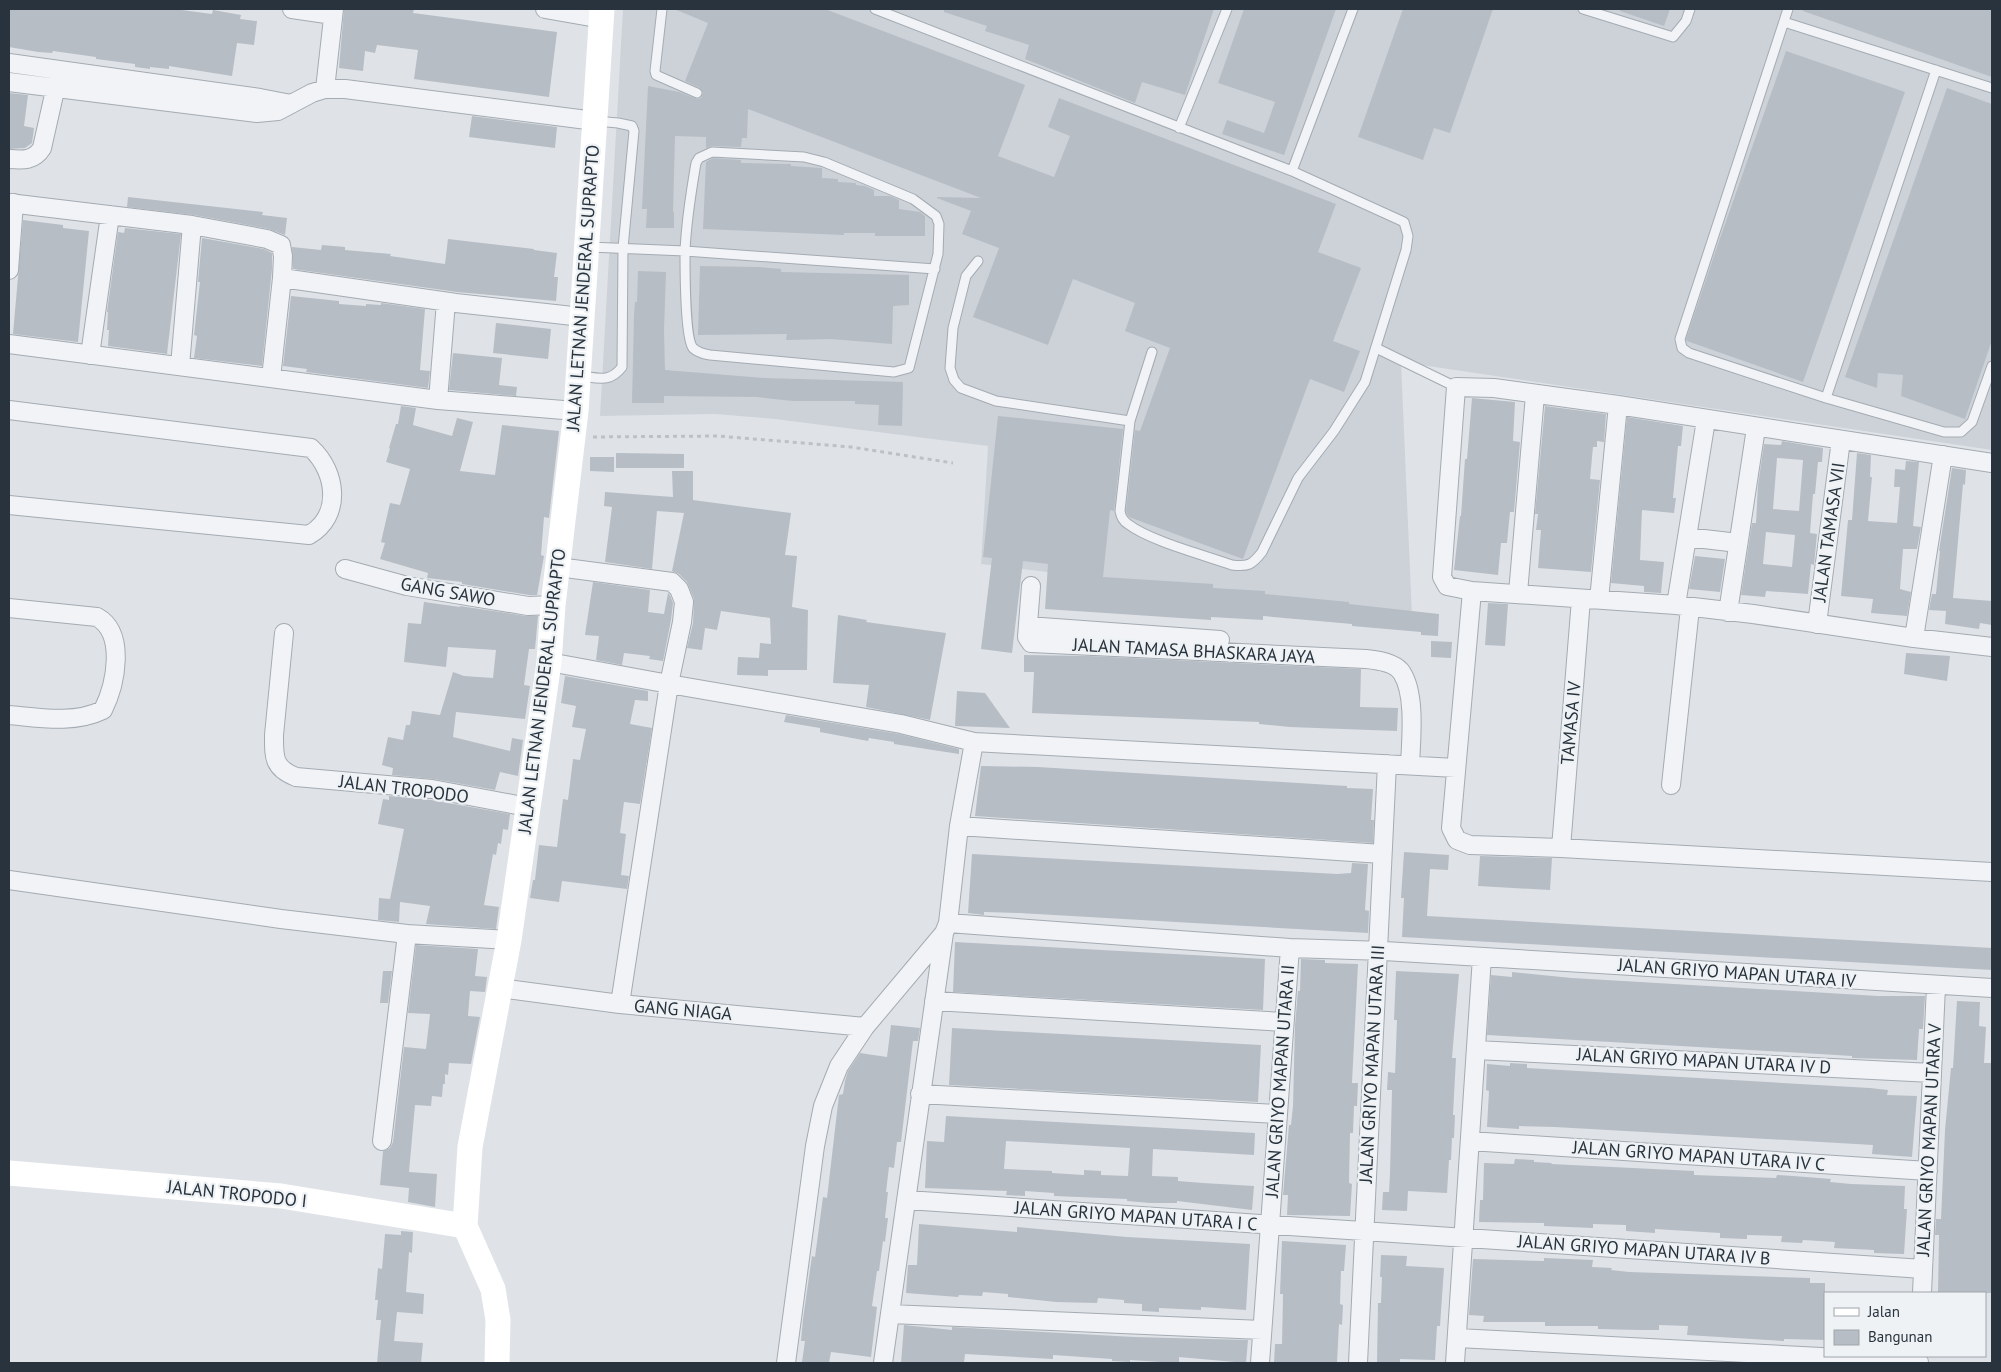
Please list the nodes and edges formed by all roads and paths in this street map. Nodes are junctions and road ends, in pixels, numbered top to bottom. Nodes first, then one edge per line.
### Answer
1 (292, 9) edge
2 (546, 9) edge
3 (662, 9) edge
4 (875, 9) edge
5 (1227, 9) edge
6 (1353, 9) edge
7 (1583, 9) edge
8 (1690, 9) edge
9 (1788, 9) edge
10 (334, 12) edge
11 (602, 14) edge
12 (1784, 22) junction
13 (9, 63) edge
14 (59, 69) junction
15 (1936, 70) junction
16 (9, 82) edge
17 (1992, 88) edge
18 (56, 89) junction
19 (325, 89) junction
20 (697, 93) dead end
21 (291, 104) junction
22 (595, 121) junction
23 (1179, 128) junction
24 (9, 159) edge
25 (1292, 171) junction
26 (11, 203) edge
27 (110, 216) junction
28 (192, 224) junction
29 (586, 247) junction
30 (623, 248) junction
31 (685, 251) junction
32 (978, 261) dead end
33 (935, 269) junction
34 (9, 270) edge
35 (282, 278) junction
36 (446, 302) junction
37 (582, 317) junction
38 (9, 344) edge
39 (1376, 348) junction
40 (1152, 352) dead end
41 (90, 355) junction
42 (180, 366) junction
43 (1992, 366) edge
44 (578, 376) junction
45 (272, 378) junction
46 (1456, 387) junction
47 (1535, 395) junction
48 (1826, 398) junction
49 (438, 400) junction
50 (1618, 405) junction
51 (9, 410) edge
52 (576, 411) junction
53 (1706, 420) junction
54 (1130, 421) junction
55 (1756, 428) junction
56 (573, 437) junction
57 (1841, 440) junction
58 (1942, 456) junction
59 (953, 463) dead end
60 (1992, 463) edge
61 (9, 505) edge
62 (1688, 537) junction
63 (1738, 543) junction
64 (558, 566) junction
65 (345, 569) dead end
66 (1031, 586) dead end
67 (1472, 590) junction
68 (1518, 593) junction
69 (1581, 599) junction
70 (1599, 600) junction
71 (553, 605) junction
72 (1683, 606) junction
73 (9, 608) edge
74 (1728, 612) junction
75 (1817, 624) junction
76 (284, 633) dead end
77 (1914, 638) junction
78 (1992, 647) edge
79 (548, 662) junction
80 (669, 684) junction
81 (9, 715) edge
82 (974, 742) junction
83 (1386, 764) junction
84 (1410, 765) junction
85 (1456, 768) junction
86 (1671, 785) dead end
87 (528, 807) junction
88 (959, 826) junction
89 (1561, 848) junction
90 (1382, 854) junction
91 (1992, 872) edge
92 (9, 880) edge
93 (946, 928) junction
94 (407, 934) junction
95 (510, 940) junction
96 (1290, 948) junction
97 (1377, 950) junction
98 (1482, 957) junction
99 (1936, 986) junction
100 (500, 988) junction
101 (1992, 988) edge
102 (934, 1001) junction
103 (620, 1004) junction
104 (1284, 1022) junction
105 (866, 1027) junction
106 (1476, 1050) junction
107 (1932, 1073) junction
108 (920, 1094) junction
109 (1278, 1114) junction
110 (1470, 1140) junction
111 (382, 1141) dead end
112 (1928, 1171) junction
113 (9, 1173) edge
114 (907, 1200) junction
115 (465, 1226) junction
116 (1270, 1226) junction
117 (1364, 1232) junction
118 (1464, 1239) junction
119 (1923, 1269) junction
120 (1922, 1292) edge
121 (890, 1314) junction
122 (1262, 1330) junction
123 (1457, 1338) junction
124 (1824, 1355) edge
125 (1856, 1357) edge
126 (1919, 1360) edge
127 (496, 1363) edge
128 (786, 1363) edge
129 (883, 1363) edge
130 (1260, 1363) edge
131 (1358, 1363) edge
132 (1455, 1363) edge

1 - 10 street
2 - 11 street
3 - 20 lane
4 - 23 lane
5 - 23 lane
6 - 25 lane
7 - 8 lane
9 - 12 lane
10 - 19 street
11 - 22 main road, JALAN LETNAN JENDERAL SUPRAPTO
12 - 15 lane
12 - 48 lane
13 - 14 street
14 - 18 street
14 - 21 street
15 - 17 lane
15 - 48 lane
16 - 18 street
18 - 21 street
18 - 24 street
19 - 21 street
19 - 22 street
22 - 29 main road, JALAN LETNAN JENDERAL SUPRAPTO
22 - 30 lane
23 - 25 lane
25 - 39 lane
26 - 27 street
26 - 34 street
27 - 28 street
27 - 41 street
28 - 35 street
28 - 42 street
29 - 30 lane
29 - 37 main road, JALAN LETNAN JENDERAL SUPRAPTO
30 - 31 lane
30 - 44 lane
31 - 33 lane
31 - 33 lane
31 - 33 lane
32 - 54 lane
35 - 36 street
35 - 45 street
36 - 37 street
36 - 49 street
37 - 44 main road, JALAN LETNAN JENDERAL SUPRAPTO
38 - 41 street
39 - 46 lane
39 - 54 lane
40 - 54 lane
41 - 42 street
42 - 45 street
43 - 48 lane
44 - 52 main road, JALAN LETNAN JENDERAL SUPRAPTO
45 - 49 street
46 - 47 street
46 - 67 street
47 - 50 street
47 - 68 street
49 - 52 street
50 - 53 street
50 - 70 street
51 - 61 street
52 - 56 main road, JALAN LETNAN JENDERAL SUPRAPTO
53 - 55 street
53 - 62 street
55 - 57 street
55 - 63 street
56 - 59 path
56 - 64 main road, JALAN LETNAN JENDERAL SUPRAPTO
57 - 58 street
57 - 75 street, JALAN TAMASA VII
58 - 60 street
58 - 77 street
62 - 63 street
62 - 72 street
63 - 74 street
64 - 71 main road, JALAN LETNAN JENDERAL SUPRAPTO
64 - 80 street
65 - 71 street, GANG SAWO
66 - 84 street, JALAN TAMASA BHASKARA JAYA
67 - 68 street
67 - 85 street
68 - 69 street
69 - 70 street
69 - 89 street, TAMASA IV
70 - 72 street
71 - 79 main road, JALAN LETNAN JENDERAL SUPRAPTO
72 - 74 street
72 - 86 street
73 - 81 street
74 - 75 street
75 - 77 street
76 - 87 street, JALAN TROPODO
77 - 78 street
79 - 80 street
79 - 87 main road, JALAN LETNAN JENDERAL SUPRAPTO
80 - 82 street
80 - 103 street
82 - 83 street
82 - 88 street
83 - 84 street
83 - 90 street, JALAN GRIYO MAPAN UTARA III
84 - 85 street
85 - 89 street
87 - 95 main road, JALAN LETNAN JENDERAL SUPRAPTO
88 - 90 street
88 - 93 street
89 - 91 street
90 - 97 street, JALAN GRIYO MAPAN UTARA III
92 - 94 street
93 - 96 street, JALAN GRIYO MAPAN UTARA IV
93 - 102 street
93 - 105 street
94 - 95 street
94 - 111 street
95 - 100 main road, JALAN LETNAN JENDERAL SUPRAPTO
96 - 97 street, JALAN GRIYO MAPAN UTARA IV
96 - 104 street, JALAN GRIYO MAPAN UTARA II
97 - 98 street, JALAN GRIYO MAPAN UTARA IV
97 - 117 street, JALAN GRIYO MAPAN UTARA III
98 - 99 street, JALAN GRIYO MAPAN UTARA IV
98 - 106 street
99 - 101 street, JALAN GRIYO MAPAN UTARA IV
99 - 107 street, JALAN GRIYO MAPAN UTARA V
100 - 103 street, GANG NIAGA
100 - 115 main road, JALAN LETNAN JENDERAL SUPRAPTO
102 - 104 street
102 - 108 street
103 - 105 street, GANG NIAGA
104 - 109 street, JALAN GRIYO MAPAN UTARA II
105 - 128 street
106 - 107 street, JALAN GRIYO MAPAN UTARA IV D
106 - 110 street
107 - 112 street, JALAN GRIYO MAPAN UTARA V
108 - 109 street
108 - 114 street
109 - 116 street, JALAN GRIYO MAPAN UTARA II
110 - 112 street, JALAN GRIYO MAPAN UTARA IV C
110 - 118 street
112 - 119 street, JALAN GRIYO MAPAN UTARA V
113 - 115 main road, JALAN TROPODO I
114 - 116 street, JALAN GRIYO MAPAN UTARA I C
114 - 121 street
115 - 127 main road, JALAN LETNAN JENDERAL SUPRAPTO
116 - 117 street, JALAN GRIYO MAPAN UTARA I C
116 - 122 street, JALAN GRIYO MAPAN UTARA II
117 - 118 street, JALAN GRIYO MAPAN UTARA IV B
117 - 131 street, JALAN GRIYO MAPAN UTARA III
118 - 119 street, JALAN GRIYO MAPAN UTARA IV B
118 - 123 street
119 - 120 street, JALAN GRIYO MAPAN UTARA V
121 - 122 street
121 - 129 street
122 - 130 street, JALAN GRIYO MAPAN UTARA II
123 - 124 street
123 - 132 street
125 - 126 street

